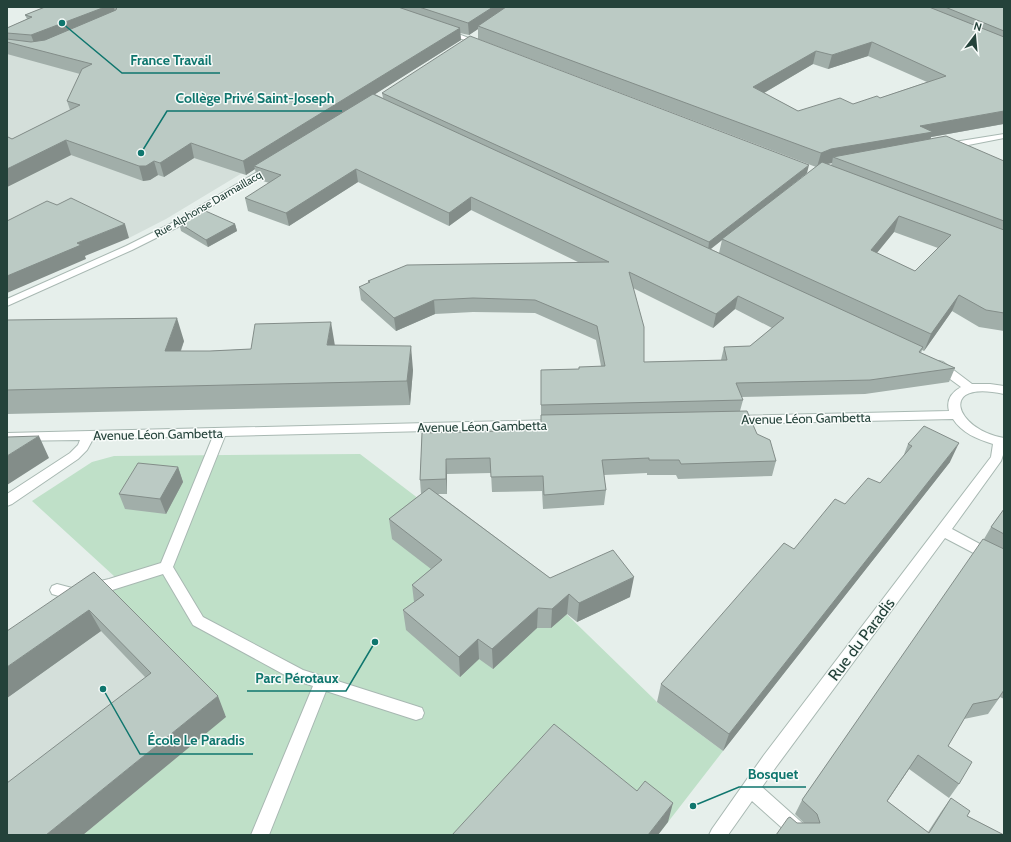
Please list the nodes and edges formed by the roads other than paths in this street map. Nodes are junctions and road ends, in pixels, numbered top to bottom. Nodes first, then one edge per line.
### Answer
1 (438, 29) edge
2 (472, 37) junction
3 (461, 45) edge
4 (486, 46) edge
5 (1004, 136) edge
6 (942, 147) edge
7 (278, 162) edge
8 (7, 303) edge
9 (929, 360) edge
10 (970, 388) junction
11 (1004, 390) edge
12 (957, 415) junction
13 (719, 420) edge
14 (569, 424) edge
15 (221, 432) junction
16 (88, 436) junction
17 (7, 437) edge
18 (1001, 442) edge
19 (7, 501) edge
20 (943, 531) junction
21 (1004, 563) edge
22 (166, 567) junction
23 (57, 590) dead end
24 (322, 682) junction
25 (416, 713) dead end
26 (751, 789) junction
27 (260, 835) edge
28 (718, 835) edge
29 (803, 835) edge

1 - 2 street
2 - 3 street
2 - 4 street
5 - 6 street
7 - 8 street, Rue Alphonse Darmaillacq
9 - 10 street
10 - 11 street
10 - 12 street
12 - 13 street, Avenue Léon Gambetta
12 - 18 street
14 - 15 street, Avenue Léon Gambetta
15 - 16 street, Avenue Léon Gambetta
15 - 22 street
16 - 17 street, Avenue Léon Gambetta
16 - 19 street
18 - 20 street, Rue du Paradis
20 - 21 street
20 - 26 street, Rue du Paradis
22 - 23 street
22 - 24 street
24 - 25 street
24 - 27 street
26 - 28 street, Rue du Paradis
26 - 29 street

